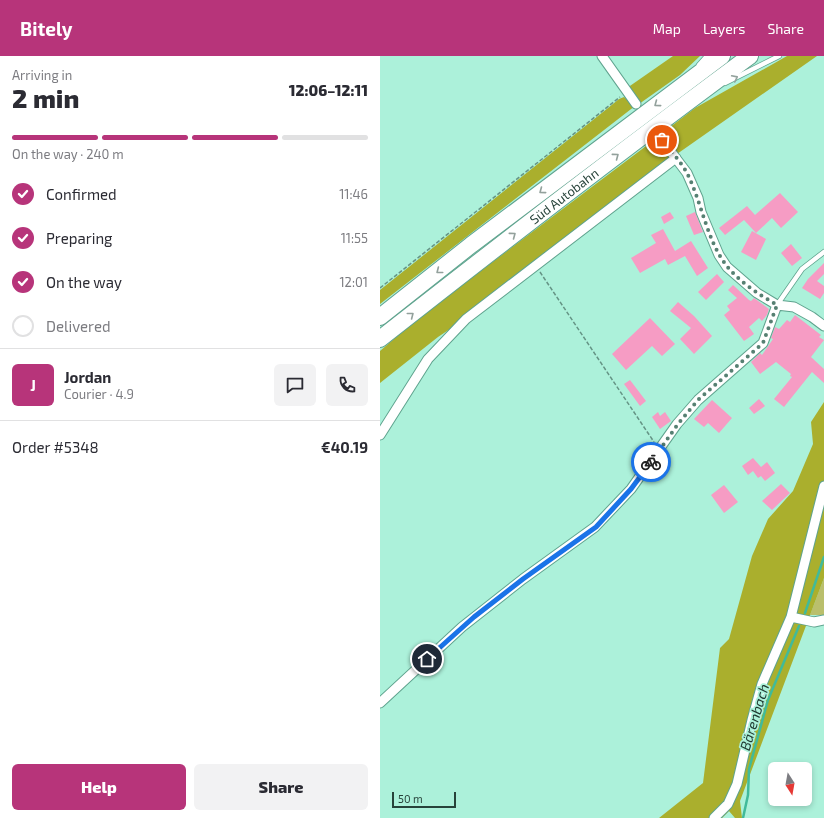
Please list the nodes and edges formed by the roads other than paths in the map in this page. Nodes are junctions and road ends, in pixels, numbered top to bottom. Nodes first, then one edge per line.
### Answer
1 (602, 56) edge
2 (707, 56) edge
3 (722, 56) edge
4 (750, 56) edge
5 (779, 56) edge
6 (697, 67) dead end
7 (692, 72) dead end
8 (723, 84) dead end
9 (716, 88) dead end
10 (677, 89) junction
11 (688, 102) junction
12 (636, 104) dead end
13 (662, 140) dead end
14 (676, 158) junction
15 (824, 252) edge
16 (777, 305) junction
17 (380, 317) edge
18 (824, 326) edge
19 (380, 339) edge
20 (380, 435) edge
21 (824, 486) edge
22 (791, 617) junction
23 (824, 620) edge
24 (380, 703) edge
25 (714, 818) edge

1 - 12 street
2 - 6 lane
3 - 10 highway, Süd Autobahn
4 - 11 highway, Süd Autobahn
8 -> 5 lane
7 - 10 lane
9 - 11 lane
10 -> 17 highway, Süd Autobahn
19 -> 11 highway, Süd Autobahn
13 - 14 street
14 - 16 street
14 - 20 street
15 - 16 lane
16 - 18 street
16 - 24 street
21 - 22 street
22 - 23 street
22 - 25 street

